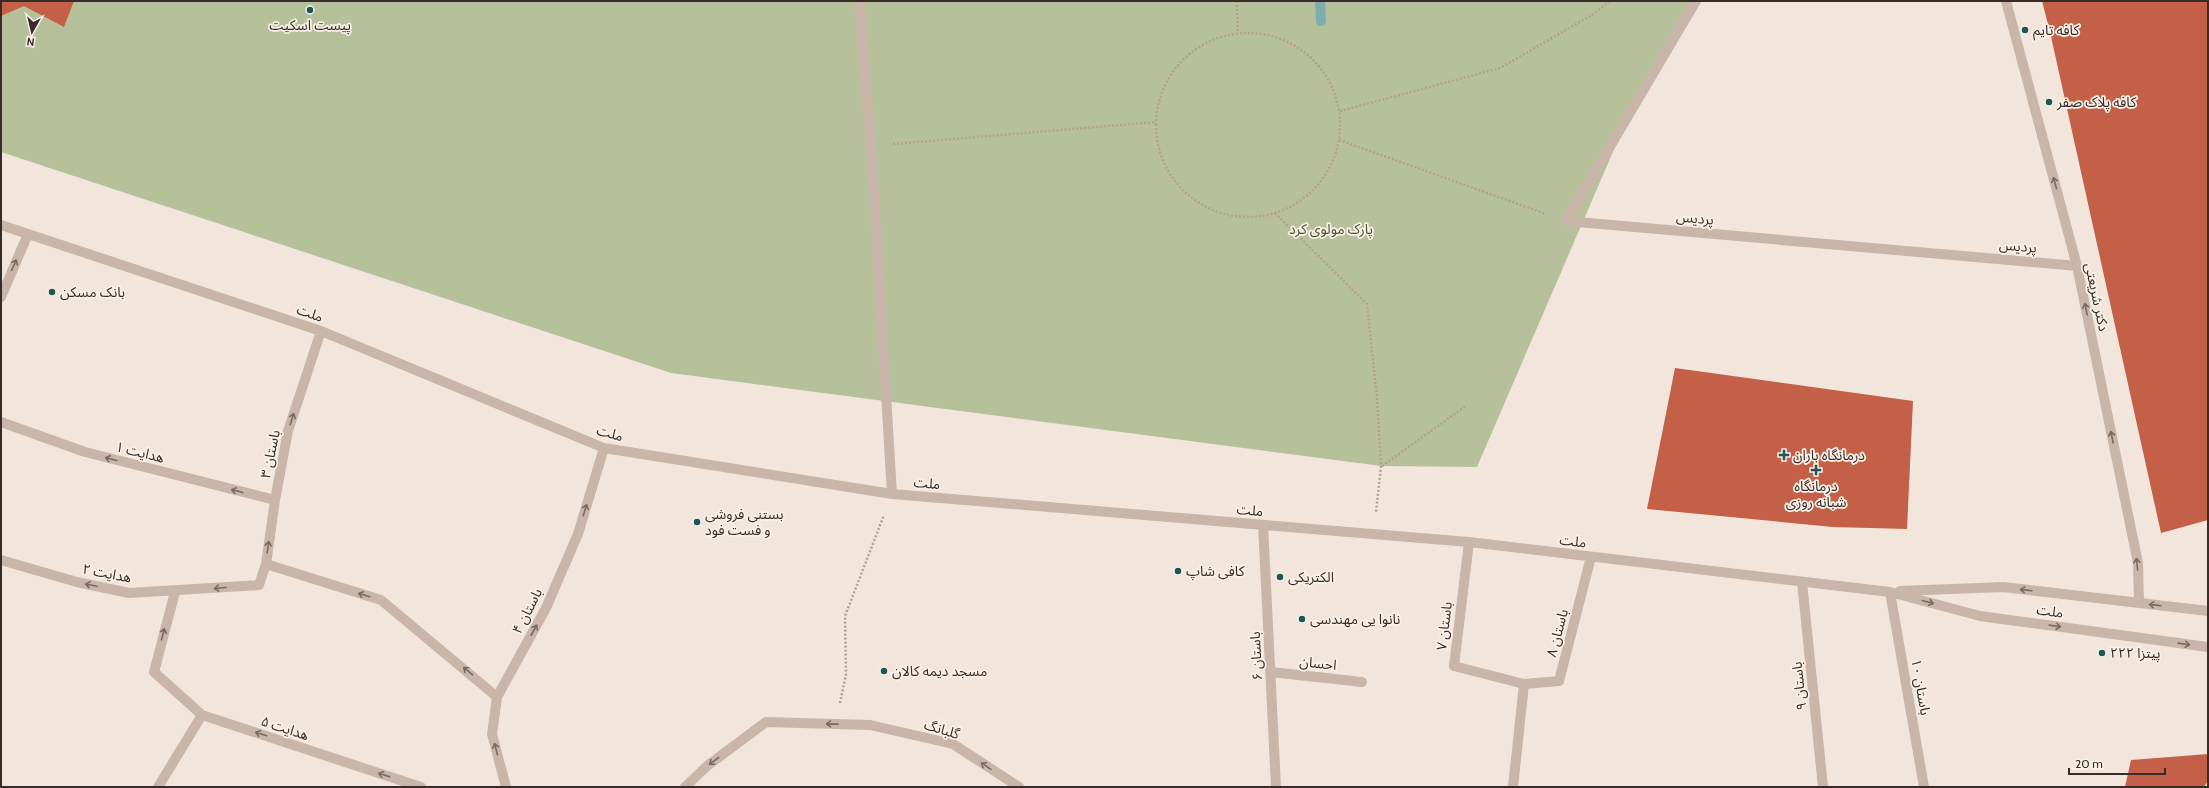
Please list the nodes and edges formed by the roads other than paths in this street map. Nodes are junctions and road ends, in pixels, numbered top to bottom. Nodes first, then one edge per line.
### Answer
1 (859, 1) edge
2 (1696, 1) edge
3 (2006, 1) edge
4 (1, 225) edge
5 (28, 234) junction
6 (2077, 266) junction
7 (1, 297) edge
8 (321, 331) junction
9 (1, 422) edge
10 (604, 448) junction
11 (892, 494) junction
12 (275, 500) junction
13 (1263, 525) junction
14 (1469, 542) junction
15 (1591, 557) junction
16 (1, 560) edge
17 (266, 564) junction
18 (1802, 582) junction
19 (259, 585) joint
20 (174, 592) junction
21 (1890, 592) junction
22 (2139, 603) junction
23 (2208, 611) edge
24 (2208, 647) edge
25 (1271, 672) junction
26 (1362, 682) dead end
27 (1524, 684) junction
28 (497, 697) junction
29 (202, 715) junction
30 (158, 787) edge
31 (422, 787) edge
32 (506, 787) edge
33 (685, 787) edge
34 (1019, 787) edge
35 (1276, 787) edge
36 (1514, 787) edge
37 (1823, 787) edge
38 (1924, 787) edge

1 - 11 street
2 - 6 street, پردیس
6 -> 3 street, دکتر شریعتی
4 - 5 street, ملت
7 -> 5 street
5 - 8 street, ملت
22 -> 6 street, دکتر شریعتی
8 - 10 street, ملت
12 -> 8 street, باستان ۳
12 -> 9 street, هدایت ۱
10 - 11 street, ملت
28 -> 10 street, باستان ۴
11 - 13 street, ملت
17 -> 12 street, باستان ۳
13 - 14 street, ملت
13 - 25 street, باستان ۶
14 - 15 street, ملت
14 - 27 street, باستان ۷
15 - 18 street, ملت
15 - 27 street, باستان ۸
20 -> 16 street, هدایت ۲
17 - 19 street, باستان ۳
28 -> 17 street
18 - 21 street, ملت
18 - 37 street, باستان ۹
19 -> 20 street, هدایت ۲
29 -> 20 street, هدایت ۵
22 -> 21 street, ملت
21 -> 24 street, ملت
21 - 38 street, باستان ۱۰
23 -> 22 street, ملت
25 - 26 street, احسان
25 - 35 street, باستان ۶
27 - 36 street
32 -> 28 street, باستان ۴
29 - 30 street
31 -> 29 street, هدایت ۵
34 -> 33 street, گلبانگ

